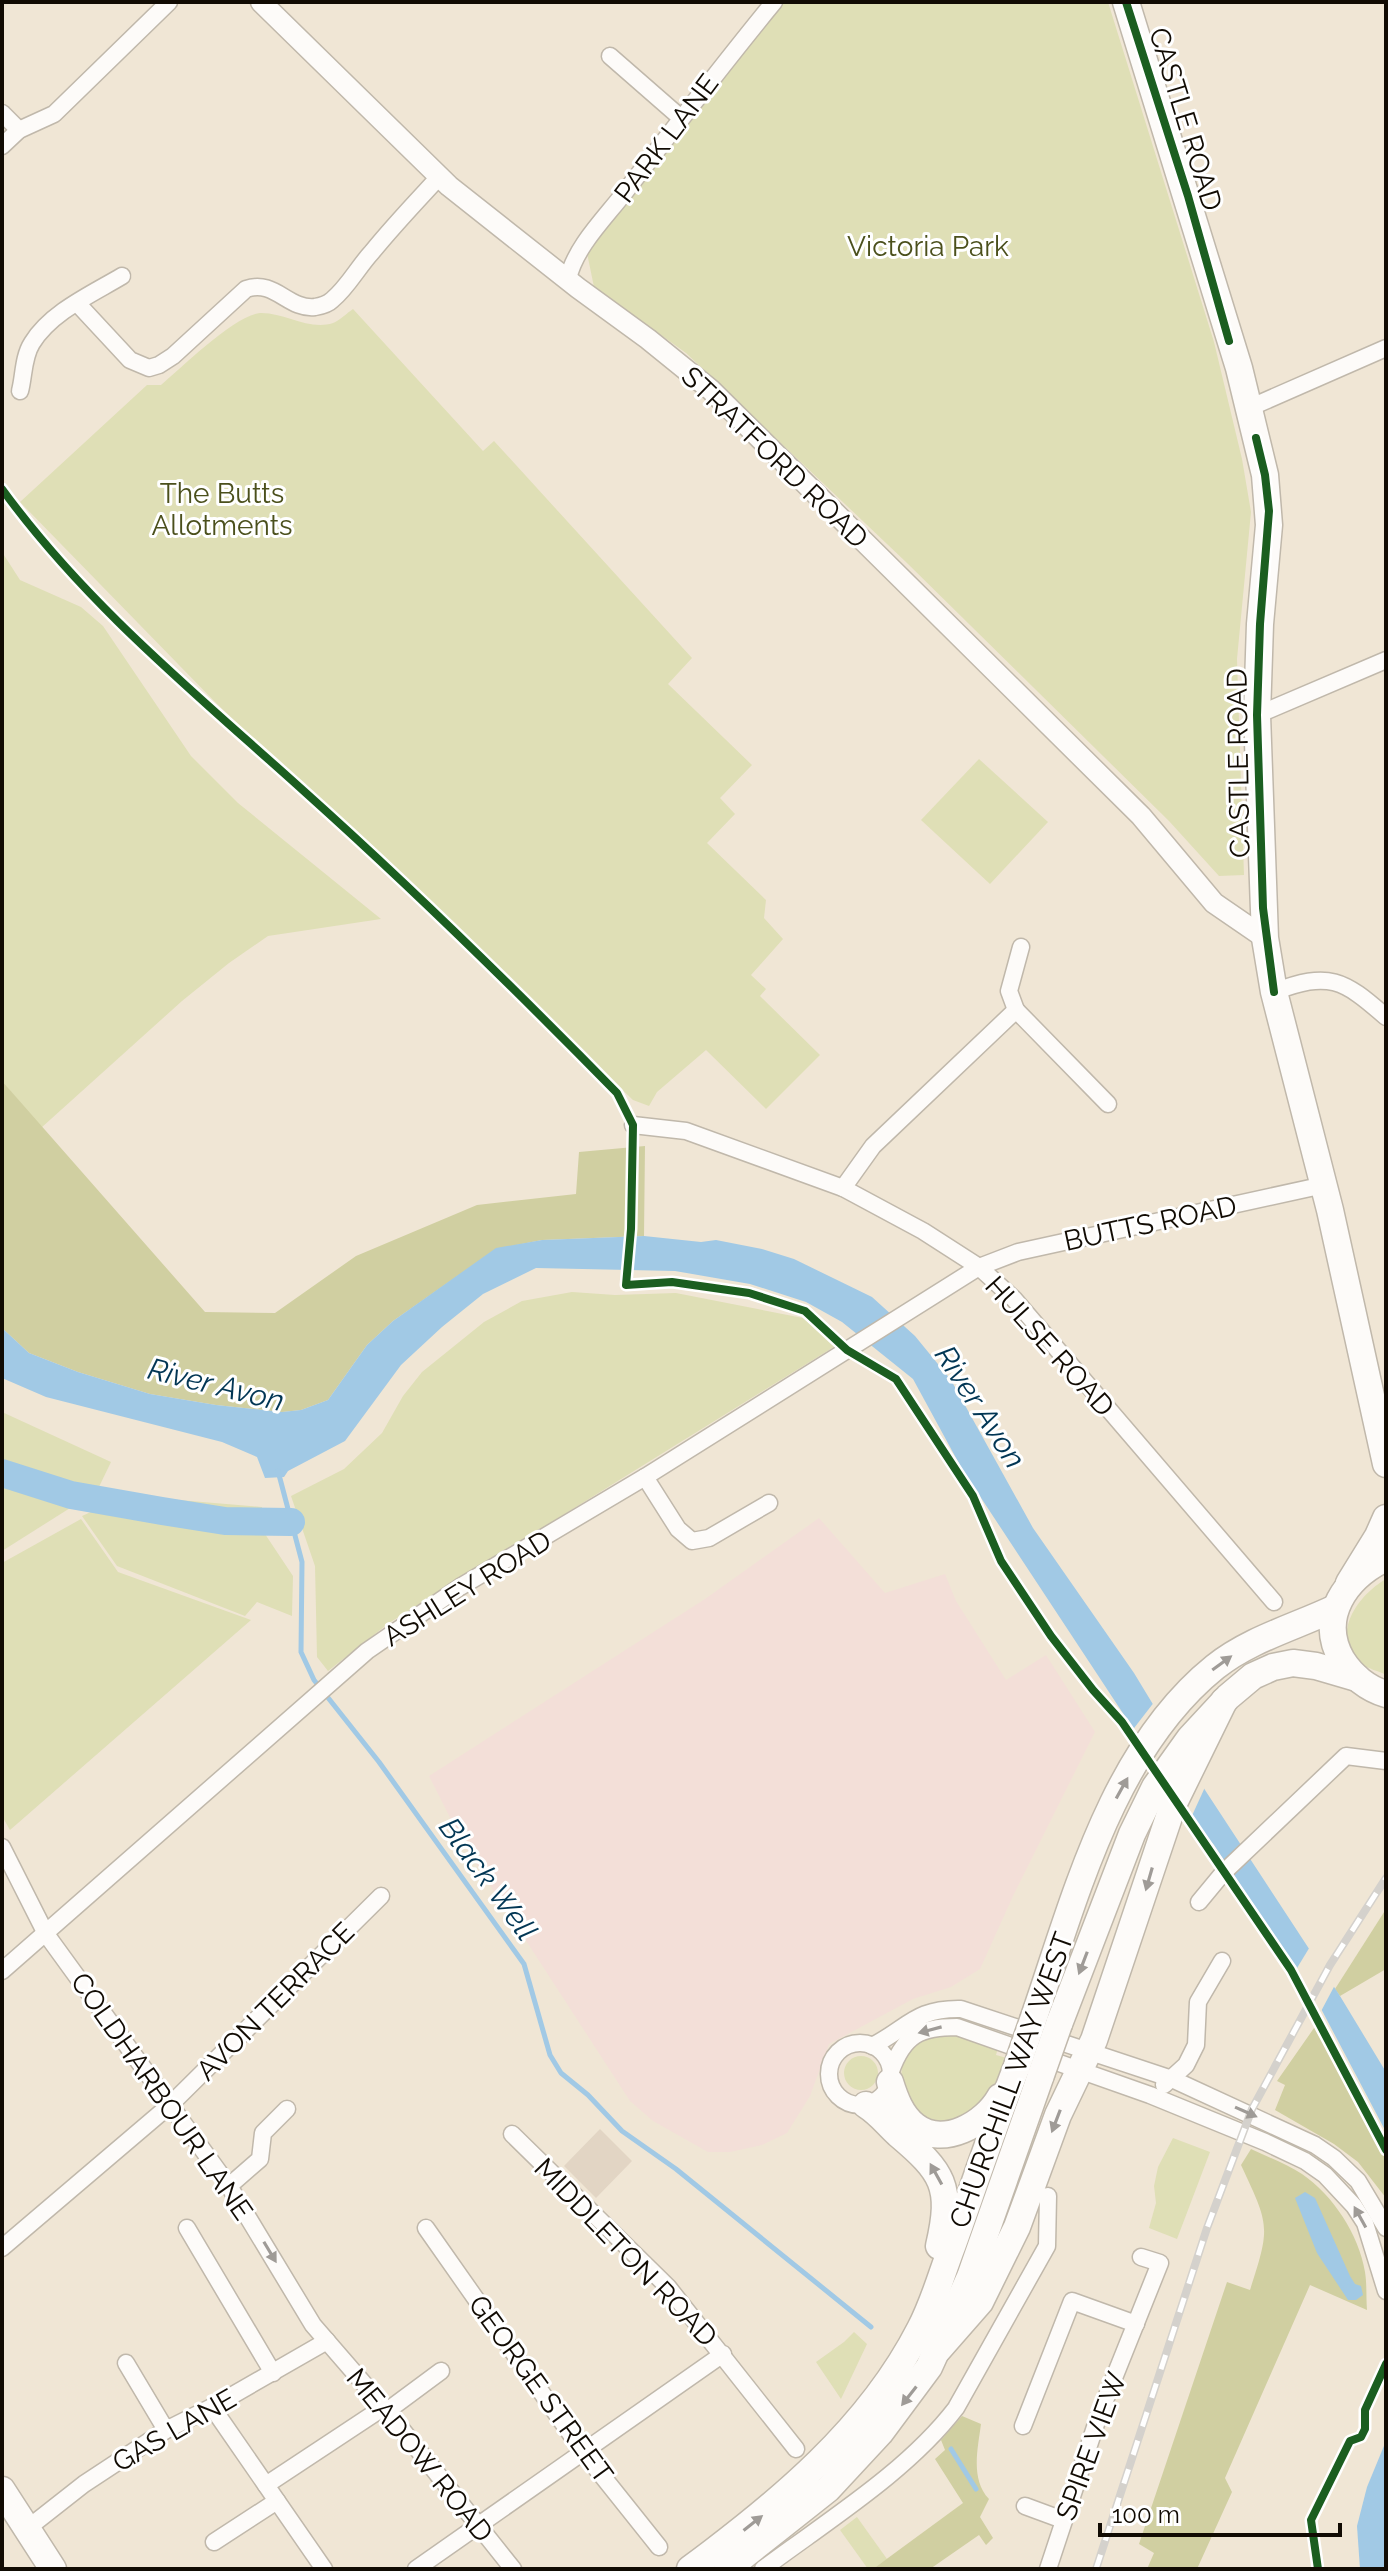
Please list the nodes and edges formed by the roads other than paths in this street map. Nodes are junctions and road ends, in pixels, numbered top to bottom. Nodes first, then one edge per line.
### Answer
1 (169, 2) edge
2 (261, 2) edge
3 (774, 2) edge
4 (1126, 2) edge
5 (610, 56) dead end
6 (2, 113) edge
7 (681, 118) junction
8 (19, 130) junction
9 (2, 146) edge
10 (439, 177) junction
11 (122, 276) dead end
12 (568, 279) junction
13 (77, 303) junction
14 (1386, 348) edge
15 (20, 391) dead end
16 (1249, 408) junction
17 (1386, 660) edge
18 (1257, 715) junction
19 (1265, 938) junction
20 (1021, 947) dead end
21 (1274, 992) junction
22 (1016, 1010) junction
23 (1385, 1015) edge
24 (1108, 1104) dead end
25 (633, 1125) dead end
26 (1324, 1185) junction
27 (843, 1188) junction
28 (979, 1267) junction
29 (1386, 1464) edge
30 (645, 1477) junction
31 (769, 1503) dead end
32 (1386, 1518) edge
33 (1386, 1558) edge
34 (1349, 1583) junction
35 (1274, 1602) dead end
36 (1335, 1608) junction
37 (1357, 1678) junction
38 (1384, 1695) edge
39 (1386, 1761) edge
40 (1164, 1796) junction
41 (2, 1847) edge
42 (381, 1896) dead end
43 (1199, 1902) dead end
44 (46, 1934) junction
45 (1222, 1961) dead end
46 (2, 1971) edge
47 (872, 2046) junction
48 (1085, 2061) junction
49 (1025, 2071) junction
50 (891, 2077) junction
51 (1172, 2079) junction
52 (1150, 2095) junction
53 (170, 2105) junction
54 (866, 2105) junction
55 (287, 2109) dead end
56 (512, 2134) dead end
57 (229, 2186) junction
58 (1048, 2196) dead end
59 (187, 2228) dead end
60 (426, 2228) dead end
61 (1386, 2228) edge
62 (2, 2248) edge
63 (1141, 2257) dead end
64 (1386, 2291) edge
65 (1136, 2324) junction
66 (327, 2341) junction
67 (938, 2350) junction
68 (723, 2354) junction
69 (126, 2363) dead end
70 (441, 2371) dead end
71 (273, 2373) junction
72 (887, 2380) junction
73 (212, 2407) junction
74 (385, 2409) junction
75 (1023, 2426) dead end
76 (166, 2430) junction
77 (796, 2449) dead end
78 (584, 2453) junction
79 (266, 2485) junction
80 (2, 2490) edge
81 (277, 2501) junction
82 (1025, 2506) dead end
83 (1063, 2520) junction
84 (479, 2526) junction
85 (28, 2528) junction
86 (214, 2542) dead end
87 (659, 2547) dead end
88 (53, 2569) edge
89 (324, 2569) edge
90 (416, 2569) edge
91 (513, 2569) edge
92 (690, 2569) edge
93 (727, 2569) edge
94 (763, 2569) edge
95 (1048, 2569) edge

1 - 8 street
2 - 10 street, STRATFORD ROAD
3 - 7 street, PARK LANE
4 - 16 main road, CASTLE ROAD
5 - 7 street
6 - 8 street
7 - 12 street, PARK LANE
8 - 9 street
10 - 12 street, STRATFORD ROAD
10 - 13 street
11 - 13 street
12 - 19 street, STRATFORD ROAD
13 - 15 street
14 - 16 street
16 - 18 main road, CASTLE ROAD
17 - 18 street
18 - 19 main road, CASTLE ROAD
19 - 21 main road, CASTLE ROAD
20 - 22 street
21 - 23 street
21 - 26 main road, CASTLE ROAD
22 - 24 street
22 - 27 street
25 - 27 street, HULSE ROAD
26 - 28 street, BUTTS ROAD
26 - 29 main road, CASTLE ROAD
27 - 28 street, HULSE ROAD
28 - 30 street, ASHLEY ROAD
28 - 35 street, HULSE ROAD
30 - 31 street
30 - 44 street, ASHLEY ROAD
32 - 34 main road
33 - 34 main road
34 - 36 main road
36 - 37 main road
49 -> 36 main road, CHURCHILL WAY WEST, bridge
37 - 38 main road
37 - 40 main road
39 - 43 street
40 -> 48 main road
40 -> 49 main road, CHURCHILL WAY WEST, bridge
41 - 44 street, COLDHARBOUR LANE
42 - 53 street, AVON TERRACE
44 - 46 street, ASHLEY ROAD
44 - 53 street, COLDHARBOUR LANE
45 - 51 street
47 - 48 street
47 - 50 street
47 - 54 street
48 -> 50 street
48 - 51 street
48 - 52 street
48 -> 67 main road
49 - 50 main road
49 - 67 main road, CHURCHILL WAY WEST
49 - 72 main road, CHURCHILL WAY WEST
50 - 54 street
51 - 52 street
51 -> 61 street
64 -> 52 street
53 - 57 street, COLDHARBOUR LANE
53 - 62 street, AVON TERRACE
72 -> 54 main road
55 - 57 street
56 - 68 street, MIDDLETON ROAD
57 -> 66 street, COLDHARBOUR LANE
58 - 94 street
59 - 71 street
60 - 78 street, GEORGE STREET
63 - 65 street, SPIRE VIEW
65 - 75 street
65 - 83 street, SPIRE VIEW
66 - 71 street, GAS LANE
66 - 74 street, MEADOW ROAD
67 -> 93 main road, CHURCHILL WAY WEST
68 - 77 street, MIDDLETON ROAD
68 - 78 street
69 - 76 street
70 - 74 street
71 - 73 street, GAS LANE
92 -> 72 main road, CHURCHILL WAY WEST
73 - 76 street, GAS LANE
73 - 79 street
74 - 79 street
74 - 84 street, MEADOW ROAD
76 - 85 street, GAS LANE
78 - 84 street
78 - 87 street, GEORGE STREET
79 - 81 street
80 - 85 main road
81 - 86 street
81 - 89 street
82 - 83 street
83 - 95 street, SPIRE VIEW
84 - 90 street
84 - 91 street, MEADOW ROAD
85 - 88 main road

